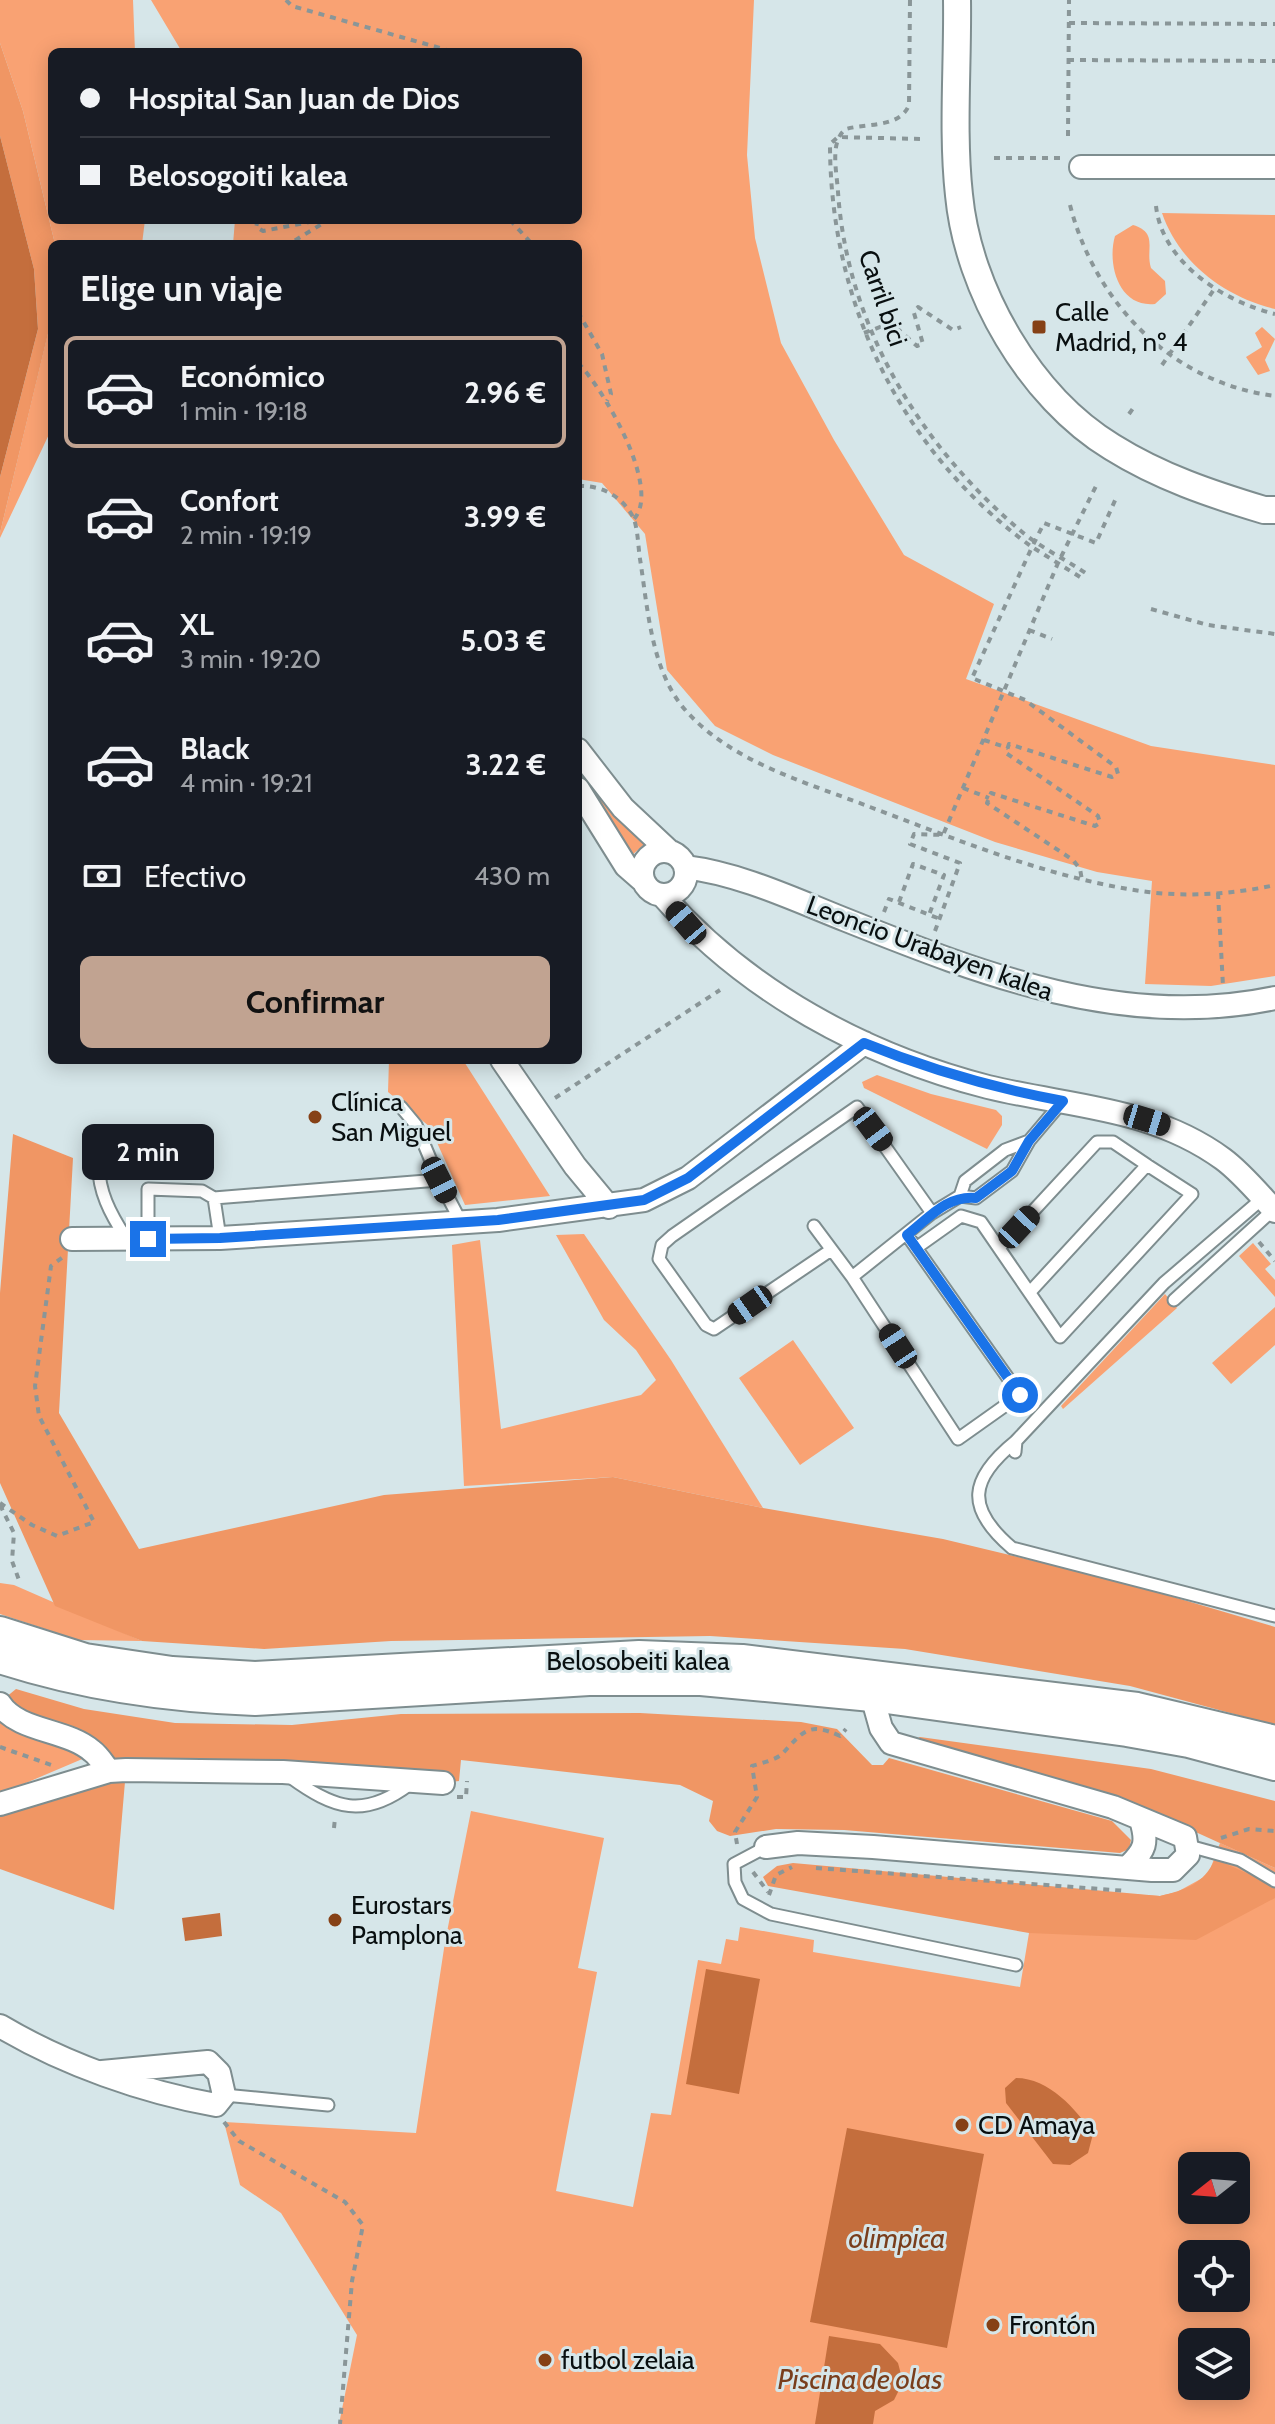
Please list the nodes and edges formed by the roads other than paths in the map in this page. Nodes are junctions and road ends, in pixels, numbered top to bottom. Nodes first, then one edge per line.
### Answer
1 (957, 0) edge
2 (1073, 163) road end
3 (1275, 167) edge
4 (1275, 510) edge
5 (582, 755) edge
6 (582, 796) edge
7 (678, 859) junction
8 (642, 880) junction
9 (662, 895) junction
10 (1275, 998) edge
11 (864, 1043) junction
12 (505, 1064) edge
13 (1063, 1101) junction
14 (401, 1107) dead end
15 (1029, 1141) junction
16 (99, 1161) dead end
17 (1147, 1165) junction
18 (439, 1180) junction
19 (960, 1196) junction
20 (214, 1198) junction
21 (1270, 1206) edge
22 (609, 1207) junction
23 (932, 1213) junction
24 (461, 1222) junction
25 (814, 1226) dead end
26 (907, 1235) junction
27 (220, 1238) junction
28 (137, 1239) junction
29 (72, 1245) road end
30 (916, 1248) junction
31 (999, 1248) junction
32 (831, 1250) junction
33 (852, 1277) junction
34 (1030, 1292) junction
35 (1174, 1300) dead end
36 (1275, 1616) edge
37 (1, 1653) edge
38 (872, 1696) junction
39 (0, 1704) edge
40 (0, 1719) edge
41 (1275, 1741) edge
42 (1275, 1765) edge
43 (109, 1771) junction
44 (443, 1783) dead end
45 (0, 1804) edge
46 (1141, 1820) junction
47 (1189, 1846) junction
48 (766, 1847) joint
49 (1129, 1866) junction
50 (1275, 1881) edge
51 (1016, 1965) dead end
52 (0, 2026) edge
53 (102, 2072) junction
54 (220, 2100) junction
55 (328, 2105) dead end

1 - 4 street
2 - 3 street
5 - 7 street
6 - 8 street
7 - 8 street
7 - 9 street
7 - 10 street, Leoncio Urabayen kalea
8 - 9 street
9 - 11 street
11 - 13 street
11 - 22 street
12 - 22 street
13 - 15 lane
13 - 21 street
14 - 18 lane
15 - 19 lane
15 - 19 lane
16 - 28 lane
17 - 31 lane
17 - 34 lane
17 - 34 lane
18 - 20 lane
18 - 24 lane
19 - 23 lane
20 - 27 lane
20 - 28 lane
21 - 35 lane
21 - 36 lane
22 - 24 street
23 - 26 lane
23 - 32 lane
24 - 27 street
25 - 32 lane
26 - 30 lane
26 - 33 lane
27 - 28 street
28 - 29 street
30 - 31 lane
30 - 33 lane
31 - 34 lane
32 - 33 lane
37 - 38 main road, Belosobeiti kalea
37 - 41 main road, Belosobeiti kalea
38 - 42 main road, Belosobeiti kalea
38 - 46 street
39 - 43 street
40 - 43 street
43 - 44 street
43 - 45 street
46 - 47 street
46 - 49 street
47 - 49 street
47 - 50 lane
48 - 49 street
48 - 51 lane
52 - 53 street
53 - 54 street
53 - 54 street
54 - 55 lane

